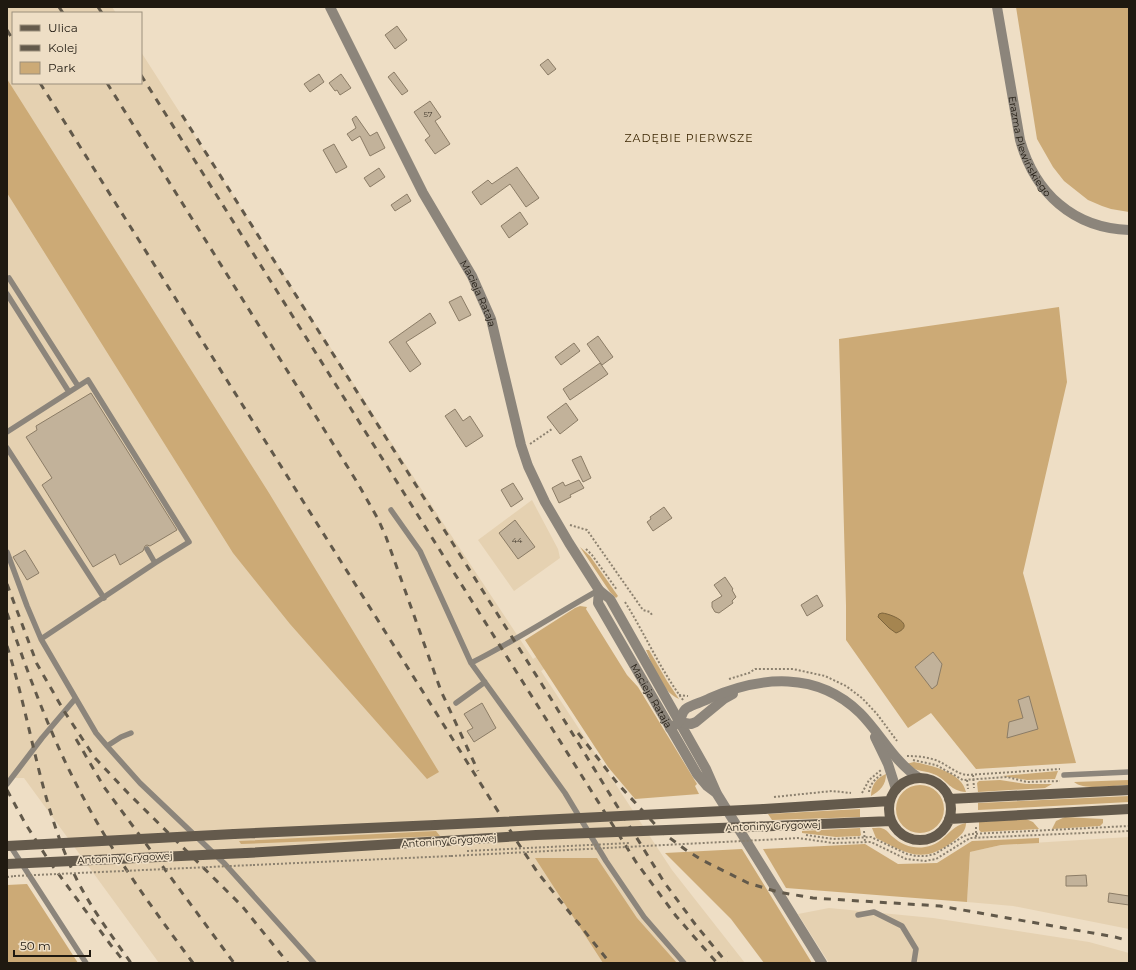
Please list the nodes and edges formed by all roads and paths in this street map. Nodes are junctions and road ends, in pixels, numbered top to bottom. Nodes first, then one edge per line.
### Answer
1 (330, 7) edge
2 (997, 7) edge
3 (1129, 230) edge
4 (10, 278) dead end
5 (7, 294) edge
6 (78, 386) junction
7 (69, 392) junction
8 (552, 429) dead end
9 (7, 432) edge
10 (7, 448) edge
11 (523, 450) junction
12 (392, 510) dead end
13 (567, 524) dead end
14 (147, 549) dead end
15 (7, 552) edge
16 (155, 563) junction
17 (599, 590) junction
18 (104, 598) junction
19 (652, 615) dead end
20 (41, 639) junction
21 (471, 663) junction
22 (485, 682) junction
23 (751, 684) junction
24 (75, 698) junction
25 (684, 701) dead end
26 (688, 701) dead end
27 (456, 703) dead end
28 (867, 721) junction
29 (679, 722) junction
30 (670, 728) junction
31 (131, 733) dead end
32 (107, 746) junction
33 (898, 759) junction
34 (911, 760) dead end
35 (888, 764) junction
36 (1129, 772) edge
37 (1064, 775) junction
38 (919, 778) junction
39 (7, 784) edge
40 (896, 789) junction
41 (1129, 790) edge
42 (854, 793) dead end
43 (717, 794) junction
44 (862, 794) dead end
45 (770, 798) dead end
46 (949, 799) junction
47 (890, 801) junction
48 (1129, 809) edge
49 (949, 819) junction
50 (891, 821) junction
51 (1129, 826) edge
52 (1129, 831) edge
53 (805, 835) dead end
54 (7, 842) edge
55 (630, 842) dead end
56 (7, 846) edge
57 (464, 851) dead end
58 (7, 864) edge
59 (7, 876) edge
60 (858, 915) dead end
61 (914, 962) dead end
62 (86, 963) edge
63 (314, 963) edge
64 (684, 963) edge
65 (822, 963) edge

1 - 11 street, Macieja Rataja
2 - 3 street, Erazma Plewińskiego
4 - 6 lane
5 - 7 lane
6 - 7 lane
6 - 16 lane
7 - 9 lane
8 - 11 path
10 - 18 lane
11 - 17 street, Macieja Rataja
12 - 21 lane
13 - 19 path
14 - 16 lane
15 - 20 lane
16 - 18 lane
17 - 21 lane
17 - 29 street, Macieja Rataja
17 - 30 street, Macieja Rataja
18 - 20 lane
20 - 24 lane
21 - 22 lane
22 - 27 lane
22 - 64 lane
23 - 28 street
23 - 29 street
23 - 29 street
24 - 32 lane
24 - 39 lane
25 - 26 path
28 - 33 street
28 - 35 street
29 - 30 street
29 - 43 street, Macieja Rataja
30 - 43 street, Macieja Rataja
31 - 32 lane
32 - 63 lane
33 - 37 path
33 - 38 street
34 - 37 path
35 - 40 street
35 - 44 path
36 - 37 lane
38 - 40 street
38 - 46 street
40 - 47 street
41 - 46 street
42 - 45 path
43 - 65 street, Macieja Rataja
46 - 49 street
47 - 50 street
47 - 56 street, Antoniny Grygowej, bridge
48 - 49 street
49 - 50 street
50 - 58 street, Antoniny Grygowej, bridge
51 - 53 path
52 - 59 path, bridge
54 - 62 lane
55 - 57 path, bridge
60 - 61 lane

